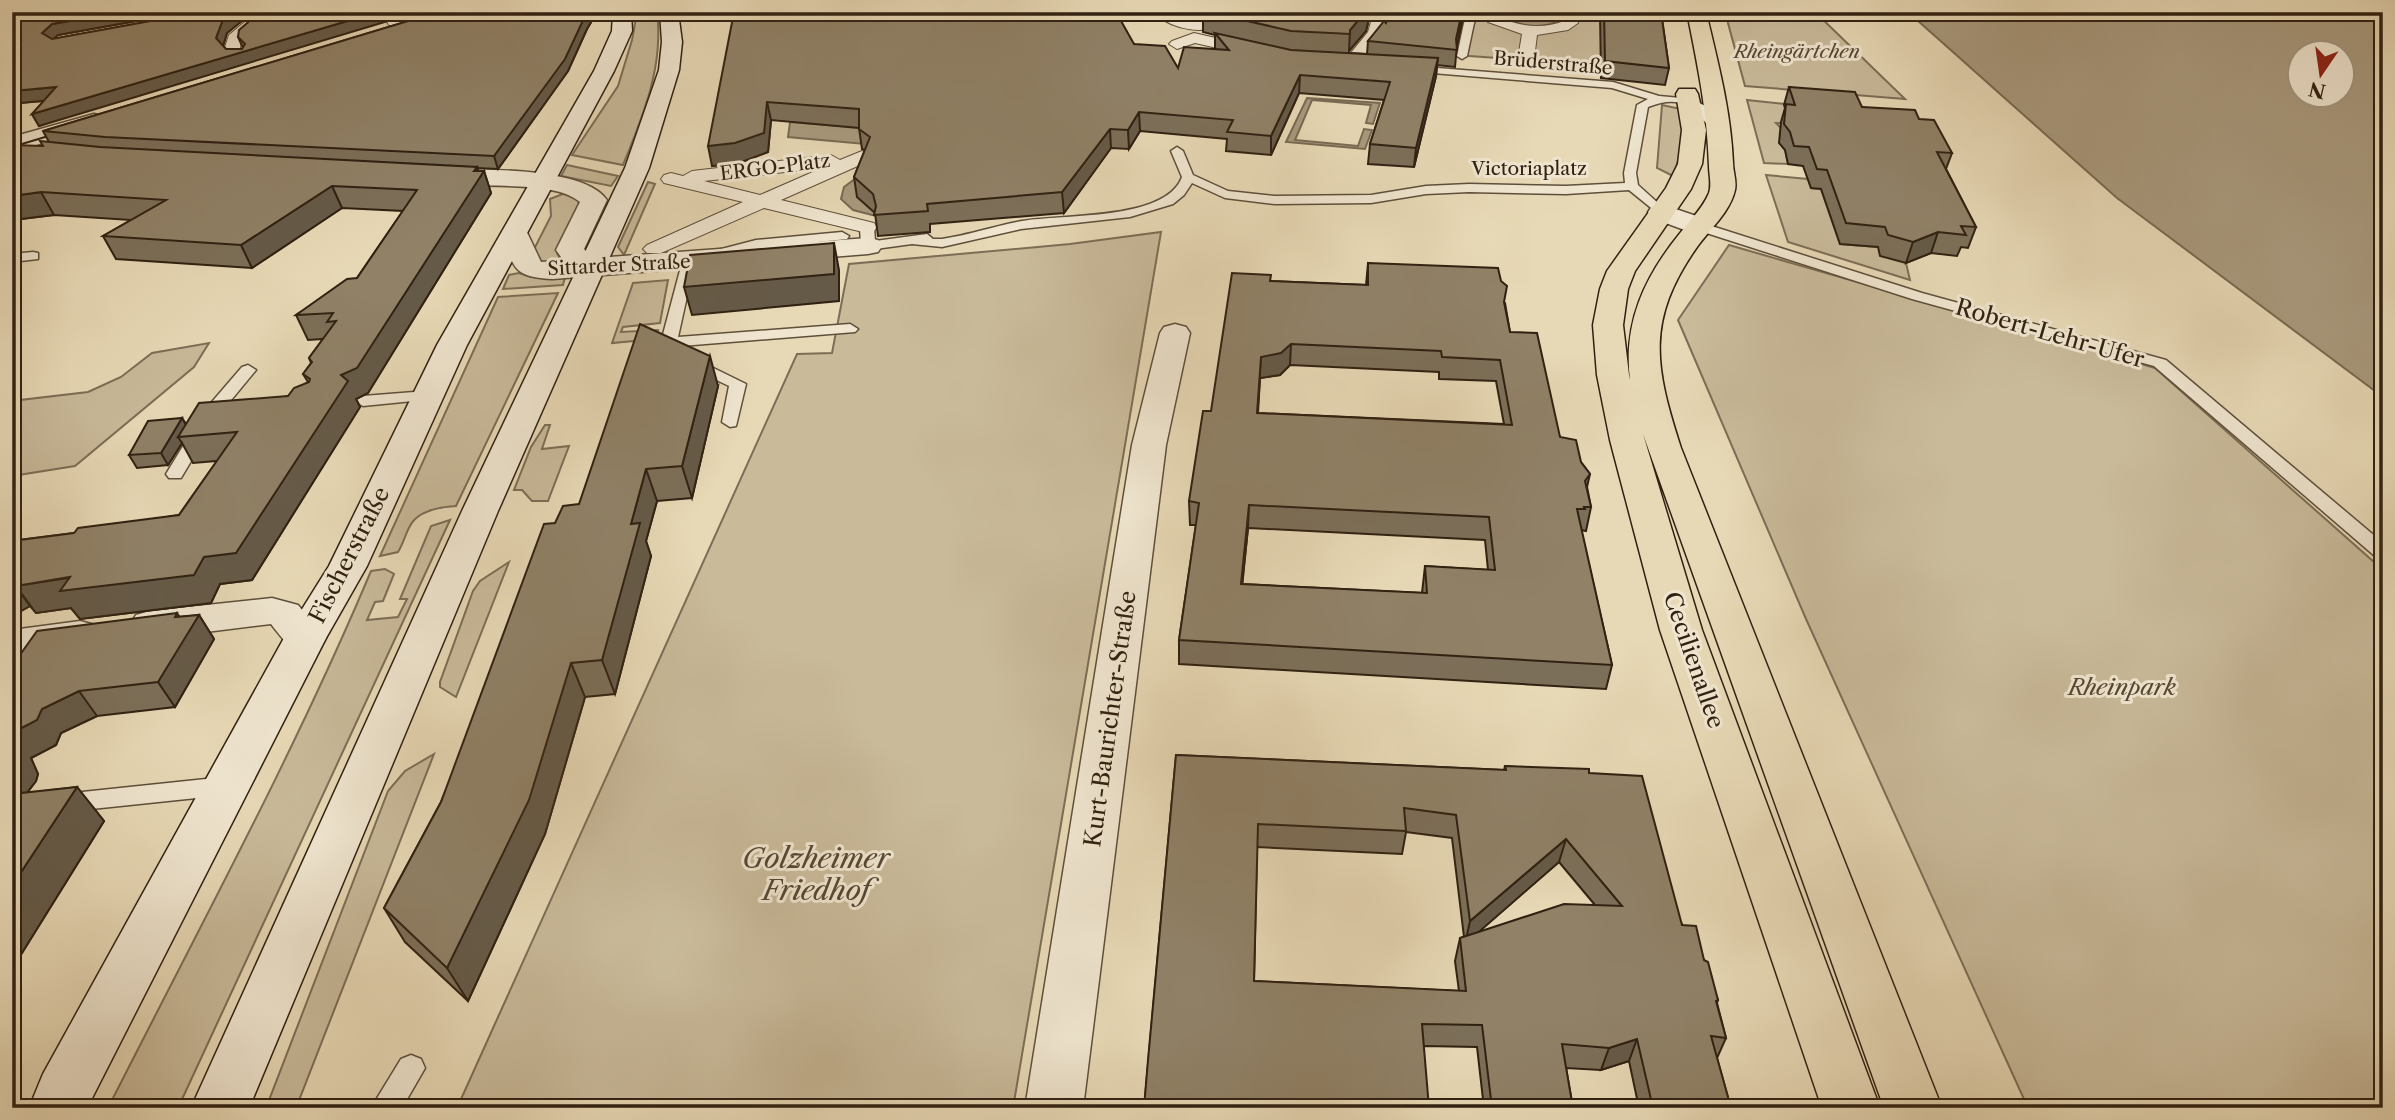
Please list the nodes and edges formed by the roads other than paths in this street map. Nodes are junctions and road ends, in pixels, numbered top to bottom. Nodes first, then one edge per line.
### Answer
1 (266, 12) edge
2 (622, 12) edge
3 (668, 12) edge
4 (1381, 12) edge
5 (1696, 12) edge
6 (1474, 13) edge
7 (1492, 14) edge
8 (1083, 18) edge
9 (1178, 18) edge
10 (1573, 18) edge
11 (1216, 23) dead end
12 (1530, 30) junction
13 (1177, 44) dead end
14 (1266, 54) edge
15 (1462, 56) edge
16 (1526, 59) dead end
17 (247, 64) joint
18 (1375, 66) edge
19 (1404, 68) edge
20 (1457, 71) junction
21 (1684, 73) dead end
22 (232, 78) edge
23 (1448, 87) dead end
24 (1658, 99) junction
25 (1688, 101) junction
26 (111, 116) edge
27 (1719, 132) junction
28 (12, 147) edge
29 (1177, 151) dead end
30 (59, 154) edge
31 (550, 169) junction
32 (411, 176) edge
33 (1188, 177) junction
34 (1632, 186) junction
35 (762, 201) junction
36 (1680, 219) junction
37 (1082, 230) dead end
38 (514, 232) junction
39 (985, 235) junction
40 (859, 236) junction
41 (654, 249) dead end
42 (33, 256) dead end
43 (12, 258) edge
44 (688, 262) junction
45 (589, 269) junction
46 (850, 329) dead end
47 (1175, 333) dead end
48 (669, 342) junction
49 (248, 370) dead end
50 (427, 396) junction
51 (363, 401) dead end
52 (236, 412) edge
53 (211, 414) junction
54 (730, 422) dead end
55 (175, 474) dead end
56 (2383, 553) edge
57 (305, 638) junction
58 (12, 644) edge
59 (226, 786) junction
60 (12, 814) edge
61 (411, 1068) dead end
62 (57, 1103) edge
63 (220, 1108) edge
64 (385, 1108) edge
65 (1054, 1108) edge
66 (1851, 1108) edge
67 (1913, 1108) edge

1 - 17 street
2 - 31 main road, Fischerstraße
3 - 45 main road
4 - 18 street
5 - 27 main road
6 - 7 street
6 - 15 lane
7 - 12 street
8 - 9 lane
9 - 11 street
9 - 13 street
9 - 14 street
10 - 12 street
12 - 16 street
17 - 22 main road
19 - 20 lane, Brüderstraße
20 - 23 lane
20 - 24 lane, Brüderstraße
21 - 25 main road
24 - 25 lane, Brüderstraße
24 - 34 lane
25 - 27 lane
25 - 36 main road
26 - 28 main road
27 - 36 main road
28 - 30 main road
29 - 33 lane
31 - 32 main road
31 - 38 main road, Fischerstraße
31 - 45 main road
33 - 34 lane, Victoriaplatz
33 - 39 lane, Sittarder Straße
34 - 36 lane
35 - 35 street, ERGO-Platz
35 - 40 street, ERGO-Platz
35 - 41 street, ERGO-Platz
36 - 56 lane, Robert-Lehr-Ufer
36 - 66 main road, Cecilienallee
36 - 67 main road, Cecilienallee
37 - 39 lane
38 - 45 main road, Sittarder Straße
38 - 50 main road, Fischerstraße
39 - 40 lane, Sittarder Straße
40 - 44 main road, Sittarder Straße
42 - 43 lane
44 - 45 main road, Sittarder Straße
44 - 48 lane
45 - 63 main road
46 - 48 lane
47 - 65 main road, Kurt-Baurichter-Straße
48 - 54 lane
49 - 53 lane
50 - 51 lane
50 - 57 main road, Fischerstraße
52 - 53 lane
53 - 55 lane
57 - 58 main road
57 - 59 main road, Fischerstraße
59 - 60 lane
59 - 62 main road, Fischerstraße
61 - 64 lane

